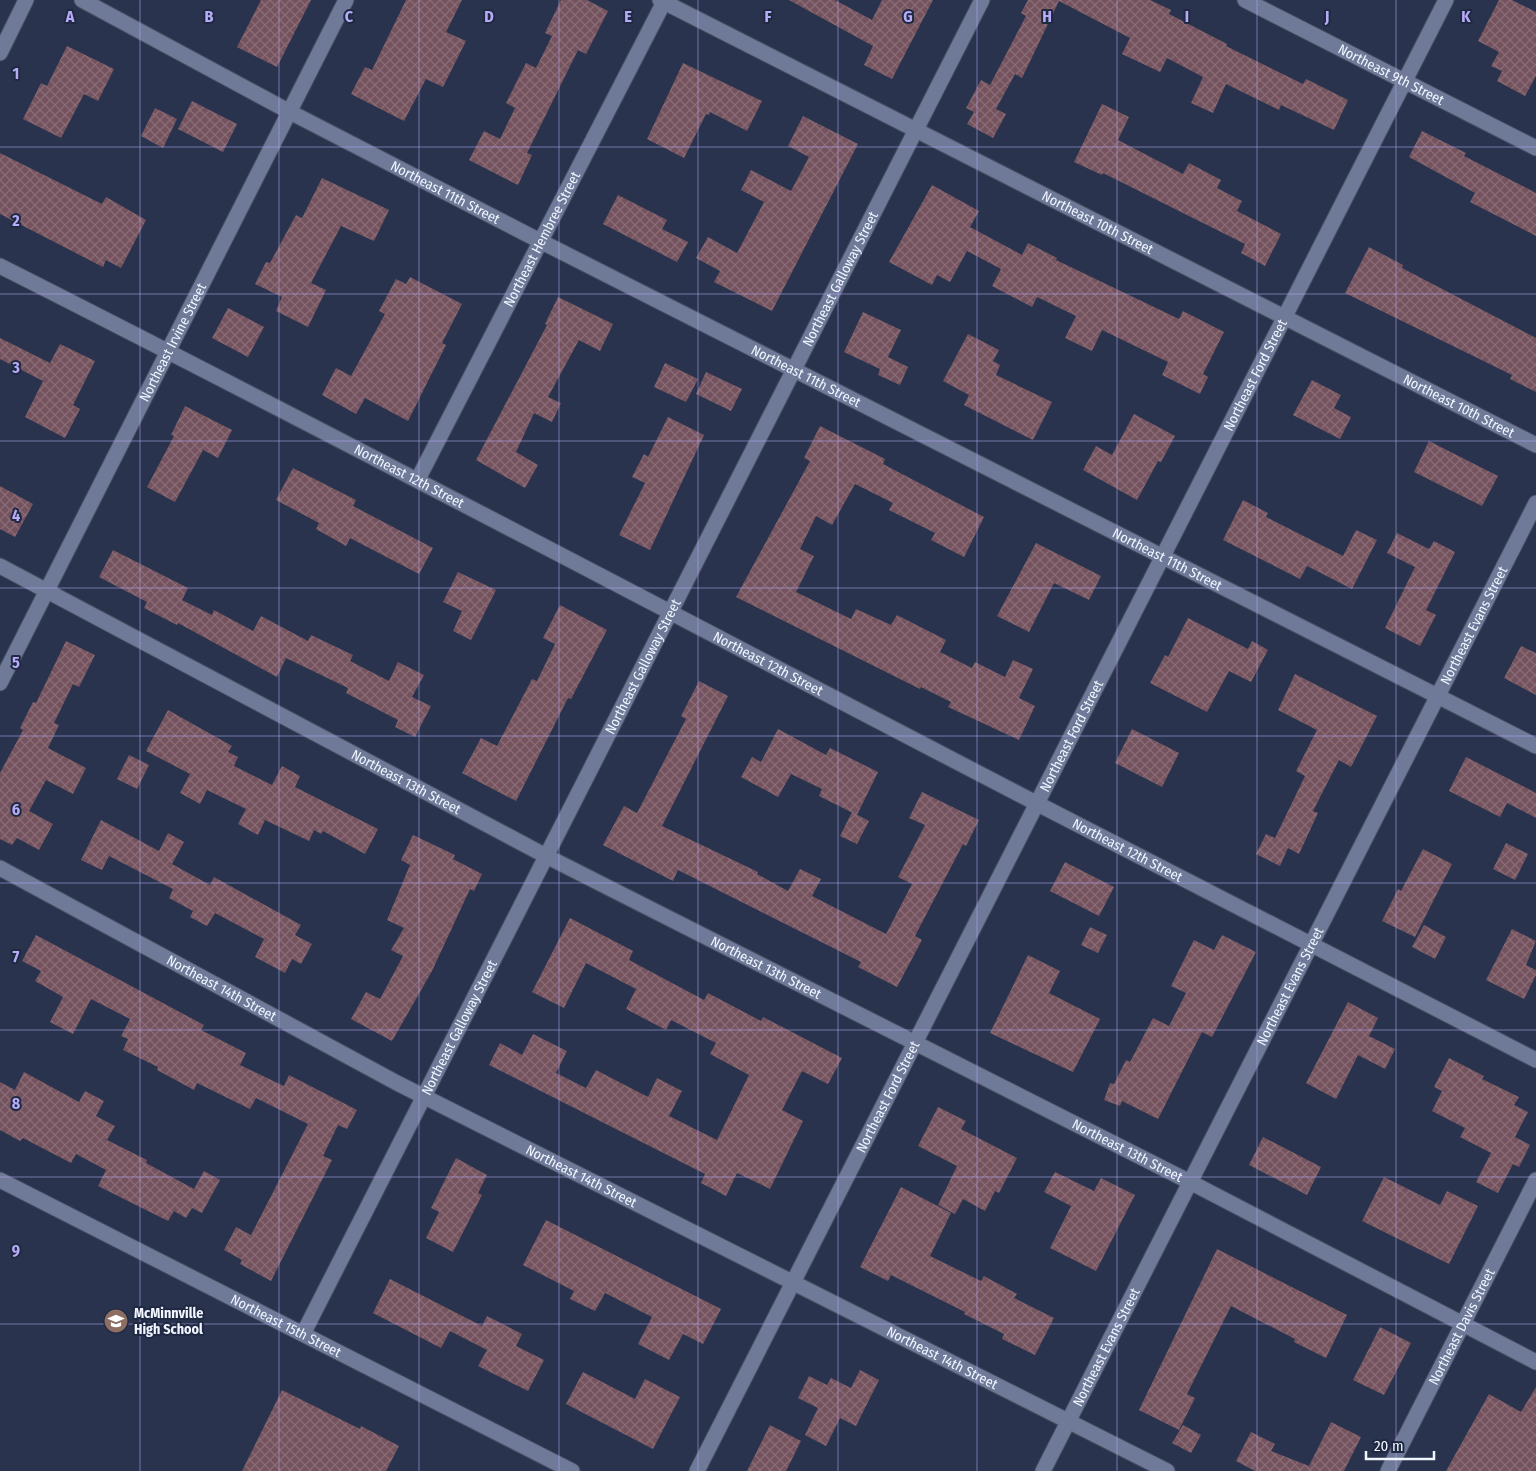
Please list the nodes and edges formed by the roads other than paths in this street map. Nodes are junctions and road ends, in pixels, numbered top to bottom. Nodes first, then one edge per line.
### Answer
1 (26, 0) edge
2 (82, 0) edge
3 (346, 0) edge
4 (982, 0) edge
5 (1245, 0) edge
6 (1446, 0) edge
7 (663, 1) edge
8 (0, 53) edge
9 (1405, 81) junction
10 (290, 112) junction
11 (916, 130) junction
12 (1536, 148) edge
13 (540, 241) junction
14 (0, 266) edge
15 (1285, 317) junction
16 (168, 351) junction
17 (794, 370) junction
18 (1536, 444) edge
19 (418, 479) junction
20 (1536, 503) edge
21 (1163, 557) junction
22 (0, 566) edge
23 (47, 590) junction
24 (671, 612) junction
25 (0, 683) edge
26 (1438, 695) junction
27 (1536, 746) edge
28 (1037, 803) junction
29 (546, 856) junction
30 (0, 868) edge
31 (1312, 943) junction
32 (914, 1044) junction
33 (1536, 1060) edge
34 (424, 1096) junction
35 (0, 1180) edge
36 (1536, 1180) edge
37 (1190, 1182) junction
38 (793, 1282) junction
39 (1462, 1325) junction
40 (303, 1334) junction
41 (1536, 1362) edge
42 (1068, 1421) junction
43 (572, 1471) edge
44 (697, 1471) edge
45 (1043, 1471) edge
46 (1167, 1471) edge
47 (1388, 1471) edge

1 - 8 street
2 - 10 street, Northeast 11th Street
3 - 10 street, Northeast Irvine Street
4 - 11 street, Northeast Galloway Street
5 - 9 street, Northeast 9th Street
6 - 9 street, Northeast Ford Street
7 - 11 street, Northeast 10th Street
7 - 13 street, Northeast Hembree Street
9 - 12 street, Northeast 9th Street
9 - 15 street, Northeast Ford Street
10 - 13 street, Northeast 11th Street
10 - 16 street, Northeast Irvine Street
11 - 15 street, Northeast 10th Street
11 - 17 street, Northeast Galloway Street
13 - 17 street, Northeast 11th Street
13 - 19 street, Northeast Hembree Street
14 - 16 street, Northeast 12th Street
15 - 18 street, Northeast 10th Street
15 - 21 street, Northeast Ford Street
16 - 19 street, Northeast 12th Street
16 - 23 street, Northeast Irvine Street
17 - 21 street, Northeast 11th Street
17 - 24 street, Northeast Galloway Street
19 - 24 street, Northeast 12th Street
20 - 26 street, Northeast Evans Street
21 - 26 street, Northeast 11th Street
21 - 28 street, Northeast Ford Street
22 - 23 street, Northeast 13th Street
23 - 25 street, Northeast Irvine Street
23 - 29 street, Northeast 13th Street
24 - 28 street, Northeast 12th Street
24 - 29 street, Northeast Galloway Street
26 - 27 street, Northeast 11th Street
26 - 31 street, Northeast Evans Street
28 - 31 street, Northeast 12th Street
28 - 32 street, Northeast Ford Street
29 - 32 street, Northeast 13th Street
29 - 34 street, Northeast Galloway Street
30 - 34 street, Northeast 14th Street
31 - 33 street, Northeast 12th Street
31 - 37 street, Northeast Evans Street
32 - 37 street, Northeast 13th Street
32 - 38 street, Northeast Ford Street
34 - 38 street, Northeast 14th Street
34 - 40 street, Northeast Galloway Street
35 - 40 street, Northeast 15th Street
36 - 39 street, Northeast Davis Street
37 - 39 street, Northeast 13th Street
37 - 42 street, Northeast Evans Street
38 - 42 street, Northeast 14th Street
38 - 44 street, Northeast Ford Street
39 - 41 street, Northeast 13th Street
39 - 47 street, Northeast Davis Street
40 - 43 street, Northeast 15th Street
42 - 45 street, Northeast Evans Street
42 - 46 street, Northeast 14th Street

